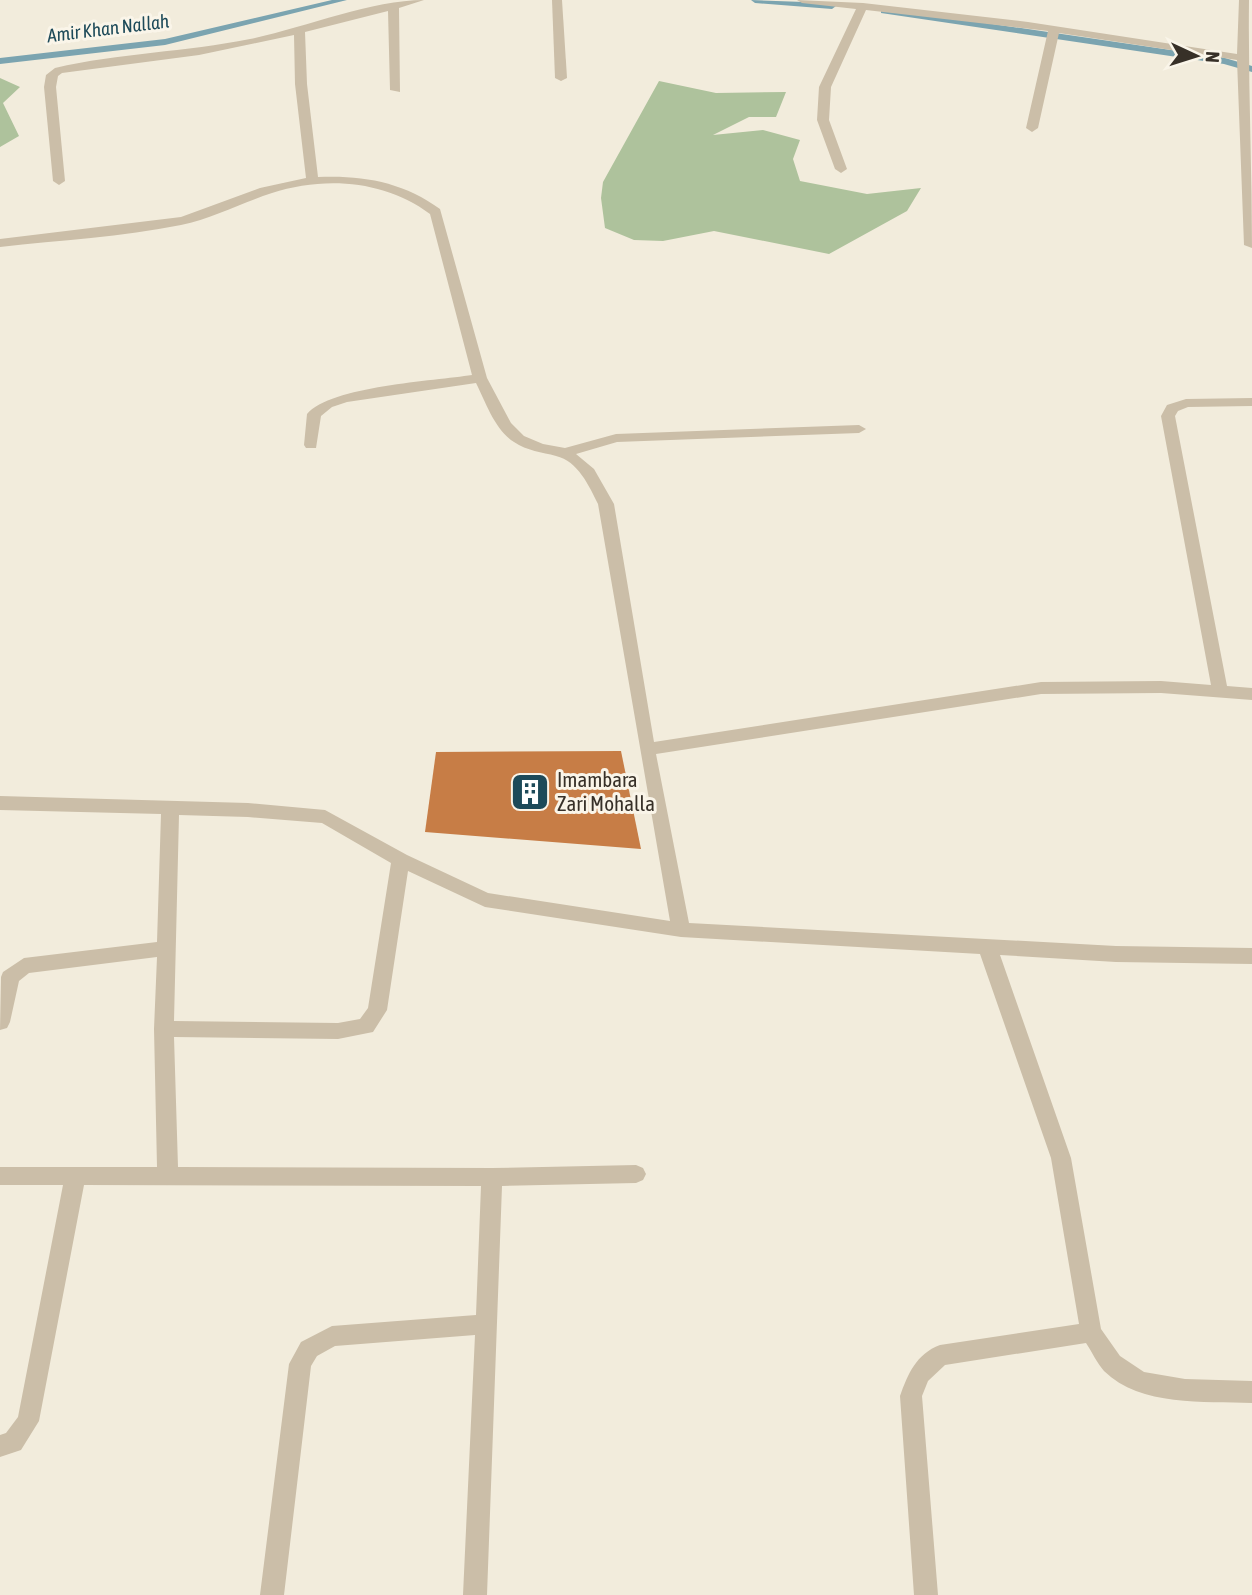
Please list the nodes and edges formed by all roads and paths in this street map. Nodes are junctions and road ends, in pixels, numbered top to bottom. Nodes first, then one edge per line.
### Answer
1 (419, 0) edge
2 (557, 0) edge
3 (802, 0) edge
4 (1244, 0) edge
5 (393, 5) junction
6 (861, 9) junction
7 (299, 29) junction
8 (1053, 34) junction
9 (1243, 58) junction
10 (561, 78) dead end
11 (396, 90) dead end
12 (1032, 128) dead end
13 (841, 169) dead end
14 (58, 181) dead end
15 (312, 181) junction
16 (0, 243) edge
17 (1250, 245) dead end
18 (480, 378) junction
19 (1252, 402) edge
20 (859, 429) dead end
21 (311, 444) dead end
22 (565, 453) junction
23 (1220, 691) junction
24 (1252, 694) edge
25 (647, 749) junction
26 (0, 803) edge
27 (170, 808) junction
28 (401, 860) junction
29 (681, 930) junction
30 (987, 946) junction
31 (167, 948) junction
32 (1252, 956) edge
33 (0, 1022) edge
34 (164, 1029) junction
35 (636, 1174) dead end
36 (0, 1175) edge
37 (168, 1176) junction
38 (75, 1177) junction
39 (492, 1177) junction
40 (487, 1324) junction
41 (1091, 1332) junction
42 (1252, 1392) edge
43 (0, 1446) edge
44 (272, 1595) edge
45 (475, 1595) edge
46 (926, 1595) edge

1 - 5 street
2 - 10 street
3 - 6 street
4 - 9 street
5 - 7 street
5 - 11 street
6 - 8 street
6 - 13 street
7 - 14 street
7 - 15 street
8 - 9 street
8 - 12 street
9 - 17 street
15 - 16 street
15 - 18 street
18 - 21 street
18 - 22 street
19 - 23 street
20 - 22 street
22 - 25 street
23 - 24 street
23 - 25 street
25 - 29 street
26 - 27 street
27 - 28 street
27 - 31 street
28 - 29 street
28 - 34 street
29 - 30 street
30 - 32 street
30 - 41 street
31 - 33 street
31 - 34 street
34 - 37 street
35 - 39 street
36 - 38 street
37 - 38 street
37 - 39 street
38 - 43 street
39 - 40 street
40 - 44 street
40 - 45 street
41 - 42 street
41 - 46 street

